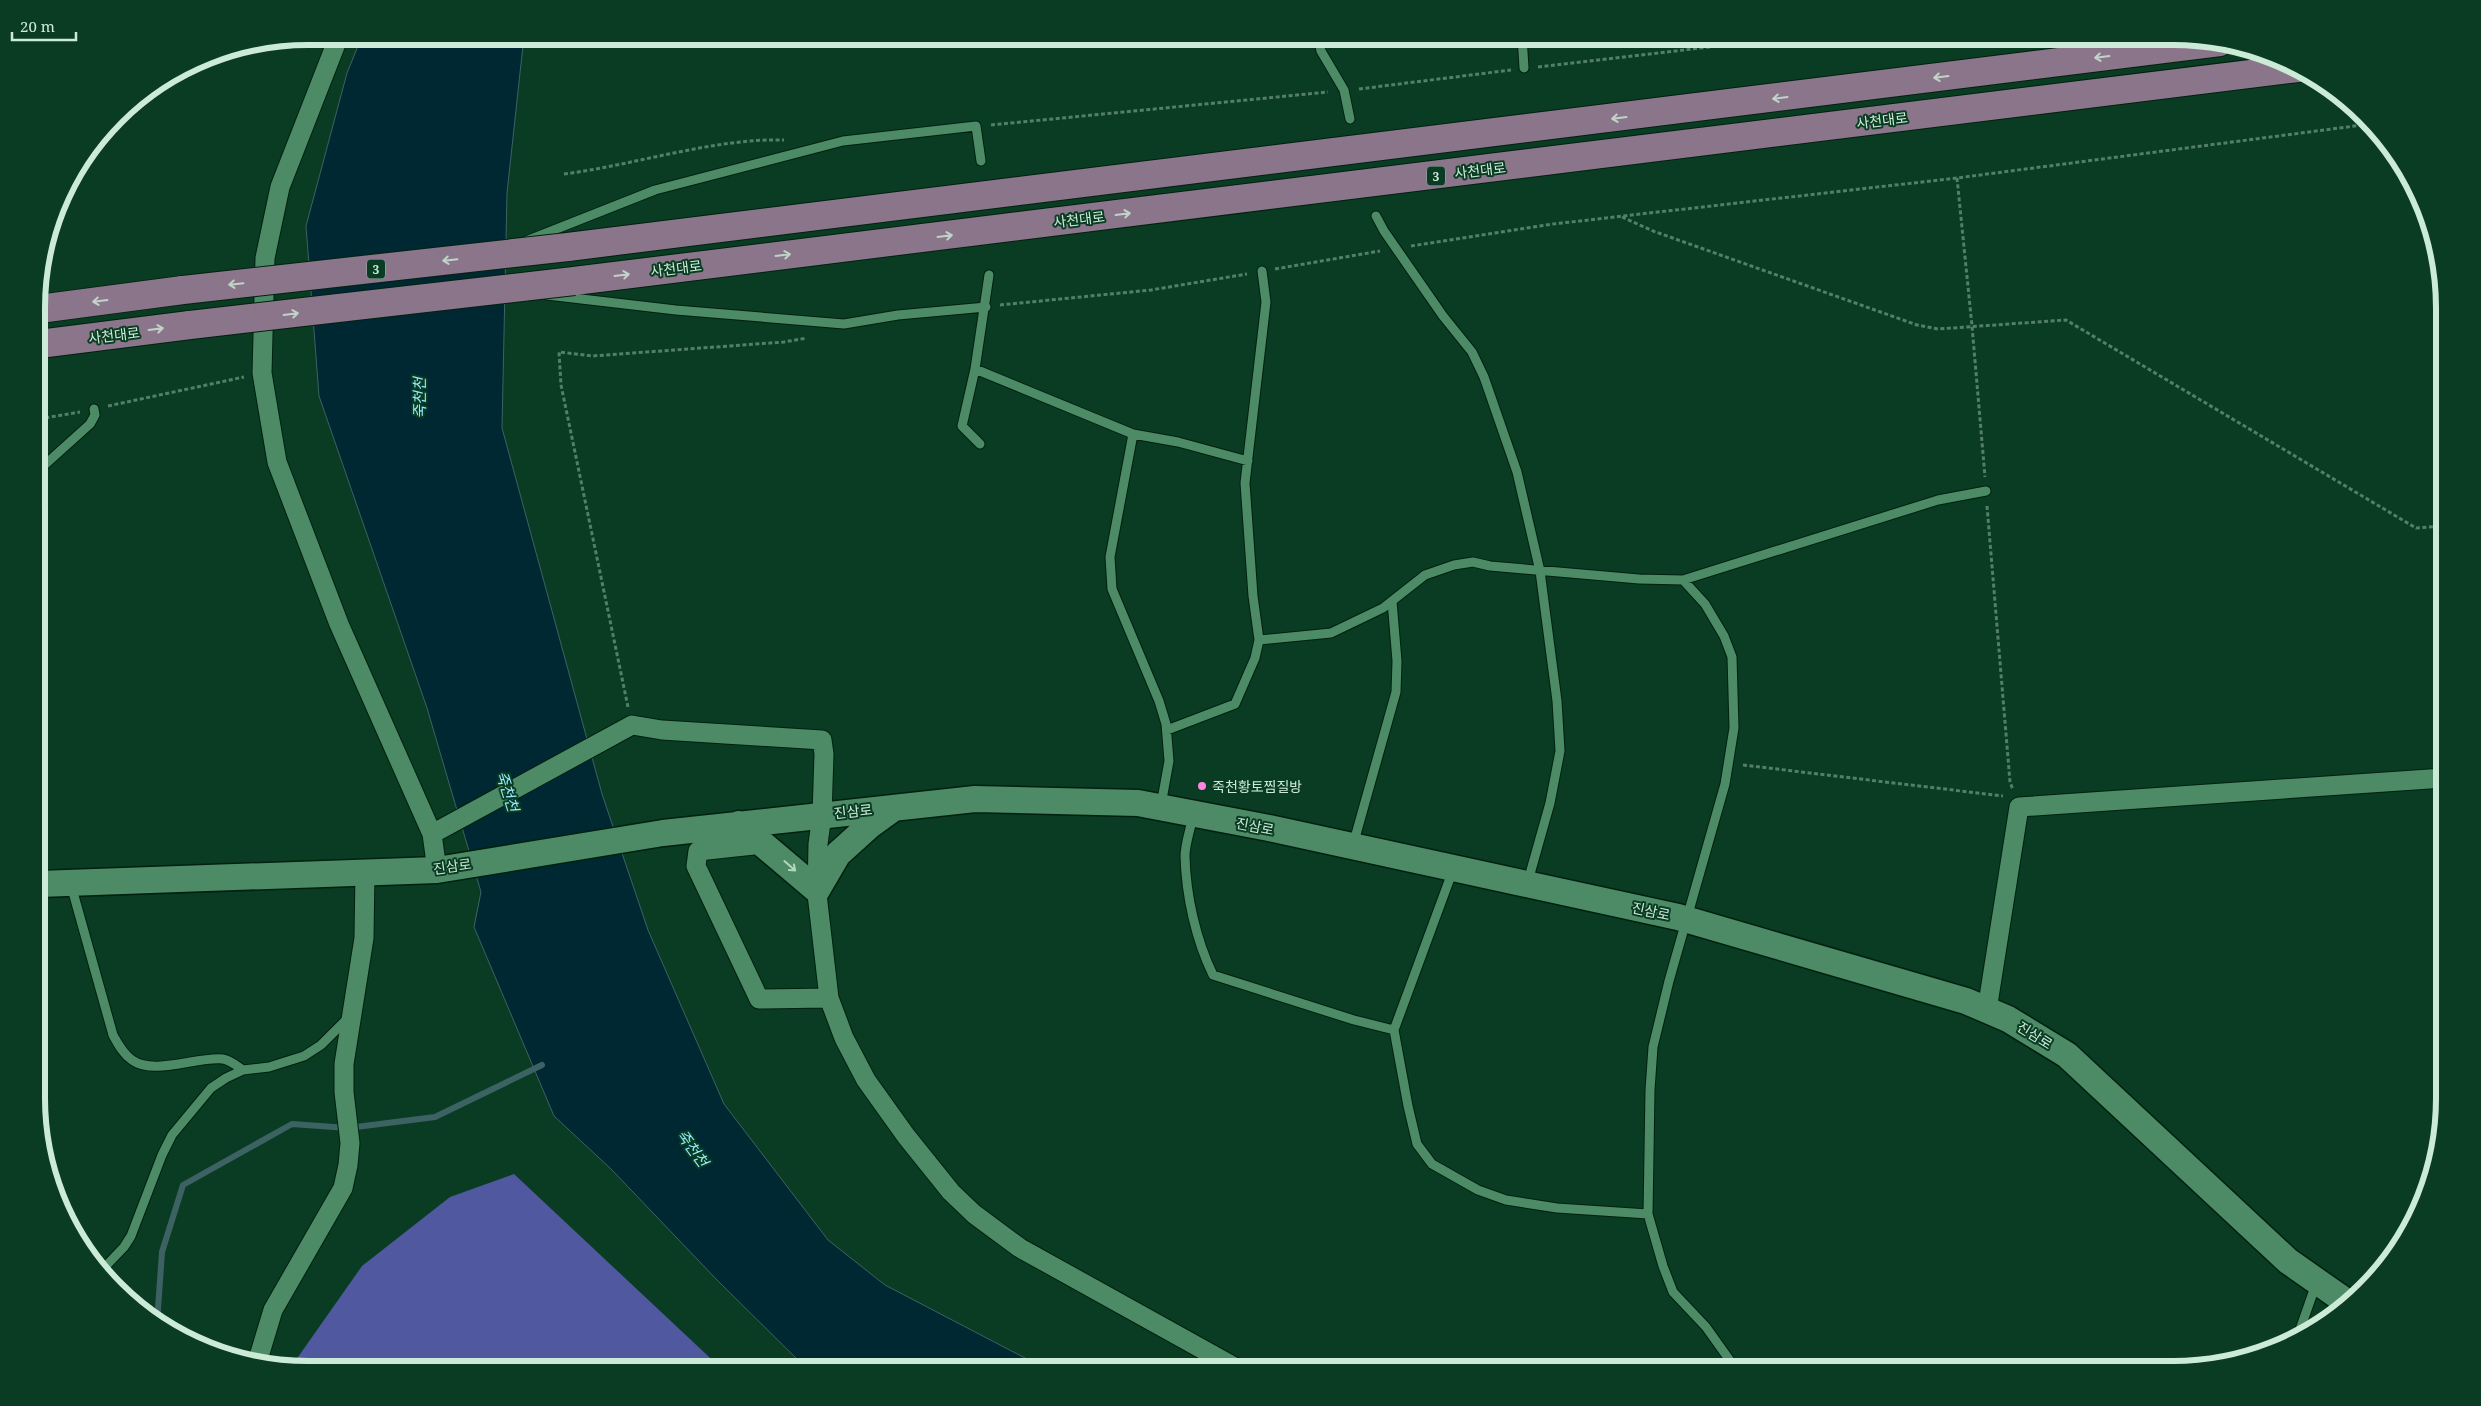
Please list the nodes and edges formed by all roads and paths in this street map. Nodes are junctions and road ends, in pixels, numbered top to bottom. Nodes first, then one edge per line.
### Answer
1 (335, 45) edge
2 (1320, 45) edge
3 (1523, 45) edge
4 (1725, 45) edge
5 (2188, 46) edge
6 (1524, 68) junction
7 (2284, 70) edge
8 (1344, 90) junction
9 (1350, 119) dead end
10 (2362, 125) edge
11 (976, 126) junction
12 (791, 140) dead end
13 (981, 161) dead end
14 (564, 174) dead end
15 (1376, 216) dead end
16 (490, 256) junction
17 (1262, 271) dead end
18 (989, 275) dead end
19 (497, 290) junction
20 (986, 306) junction
21 (45, 308) edge
22 (45, 343) edge
23 (975, 369) junction
24 (262, 373) junction
25 (94, 409) junction
26 (45, 419) edge
27 (1132, 434) junction
28 (980, 444) dead end
29 (1248, 462) junction
30 (45, 464) edge
31 (1986, 491) dead end
32 (2436, 527) edge
33 (1540, 570) junction
34 (1683, 580) junction
35 (1392, 601) junction
36 (1259, 640) junction
37 (1167, 730) junction
38 (1729, 764) junction
39 (2436, 779) edge
40 (2006, 797) dead end
41 (896, 807) junction
42 (1160, 808) junction
43 (1193, 814) junction
44 (822, 815) junction
45 (738, 824) junction
46 (432, 834) junction
47 (764, 844) junction
48 (1353, 846) junction
49 (446, 868) junction
50 (1453, 868) junction
51 (365, 872) junction
52 (71, 883) junction
53 (45, 884) edge
54 (1527, 884) junction
55 (817, 890) junction
56 (1688, 920) junction
57 (829, 998) junction
58 (1987, 1010) junction
59 (353, 1012) junction
60 (1394, 1030) junction
61 (243, 1070) junction
62 (1648, 1214) junction
63 (106, 1266) edge
64 (2317, 1281) junction
65 (2342, 1299) edge
66 (2301, 1328) edge
67 (259, 1356) edge
68 (1222, 1361) edge
69 (1730, 1361) edge

1 - 24 street
2 - 8 lane
3 - 6 lane
4 - 6 path
5 -> 16 main road, 3, bridge
6 - 8 path
19 -> 7 main road, 사천대로 / 3, bridge
8 - 9 lane
8 - 11 path
10 - 32 path
11 - 13 lane
11 - 16 lane
12 - 14 path
15 - 33 lane
16 -> 21 main road, 3, bridge
17 - 29 lane
18 - 20 lane
19 - 20 lane
22 -> 19 main road, 사천대로 / 3, bridge
20 - 23 lane
23 - 27 lane
23 - 28 lane
24 - 25 path
24 - 46 street
25 - 26 path
25 - 30 lane
27 - 29 lane
27 - 37 lane
29 - 36 lane
31 - 34 lane
33 - 34 lane
33 - 35 lane
33 - 54 lane
34 - 38 lane
35 - 36 lane
35 - 48 lane
36 - 37 lane
37 - 42 lane
38 - 40 path
38 - 56 lane
39 - 58 street
41 - 42 street, 진삼로
41 - 44 street, 진삼로
41 - 55 street
42 - 43 street, 진삼로
43 - 48 street, 진삼로
43 - 60 lane
44 - 45 street, 진삼로
44 - 46 street
44 - 55 street
45 - 47 street
45 - 49 street, 진삼로
46 - 49 street
47 -> 55 street
47 - 57 street
48 - 50 street, 진삼로
49 - 51 street, 진삼로
50 - 54 street, 진삼로
50 - 60 lane
51 - 52 street, 진삼로
51 - 59 street
52 - 53 street, 진삼로
52 - 61 lane
54 - 56 street, 진삼로
55 - 57 street
56 - 58 street, 진삼로
56 - 62 lane
57 - 68 street
58 - 64 street, 진삼로
59 - 61 lane
59 - 67 street
60 - 62 lane
61 - 63 lane
62 - 69 lane
64 - 65 street, 진삼로
64 - 66 lane

